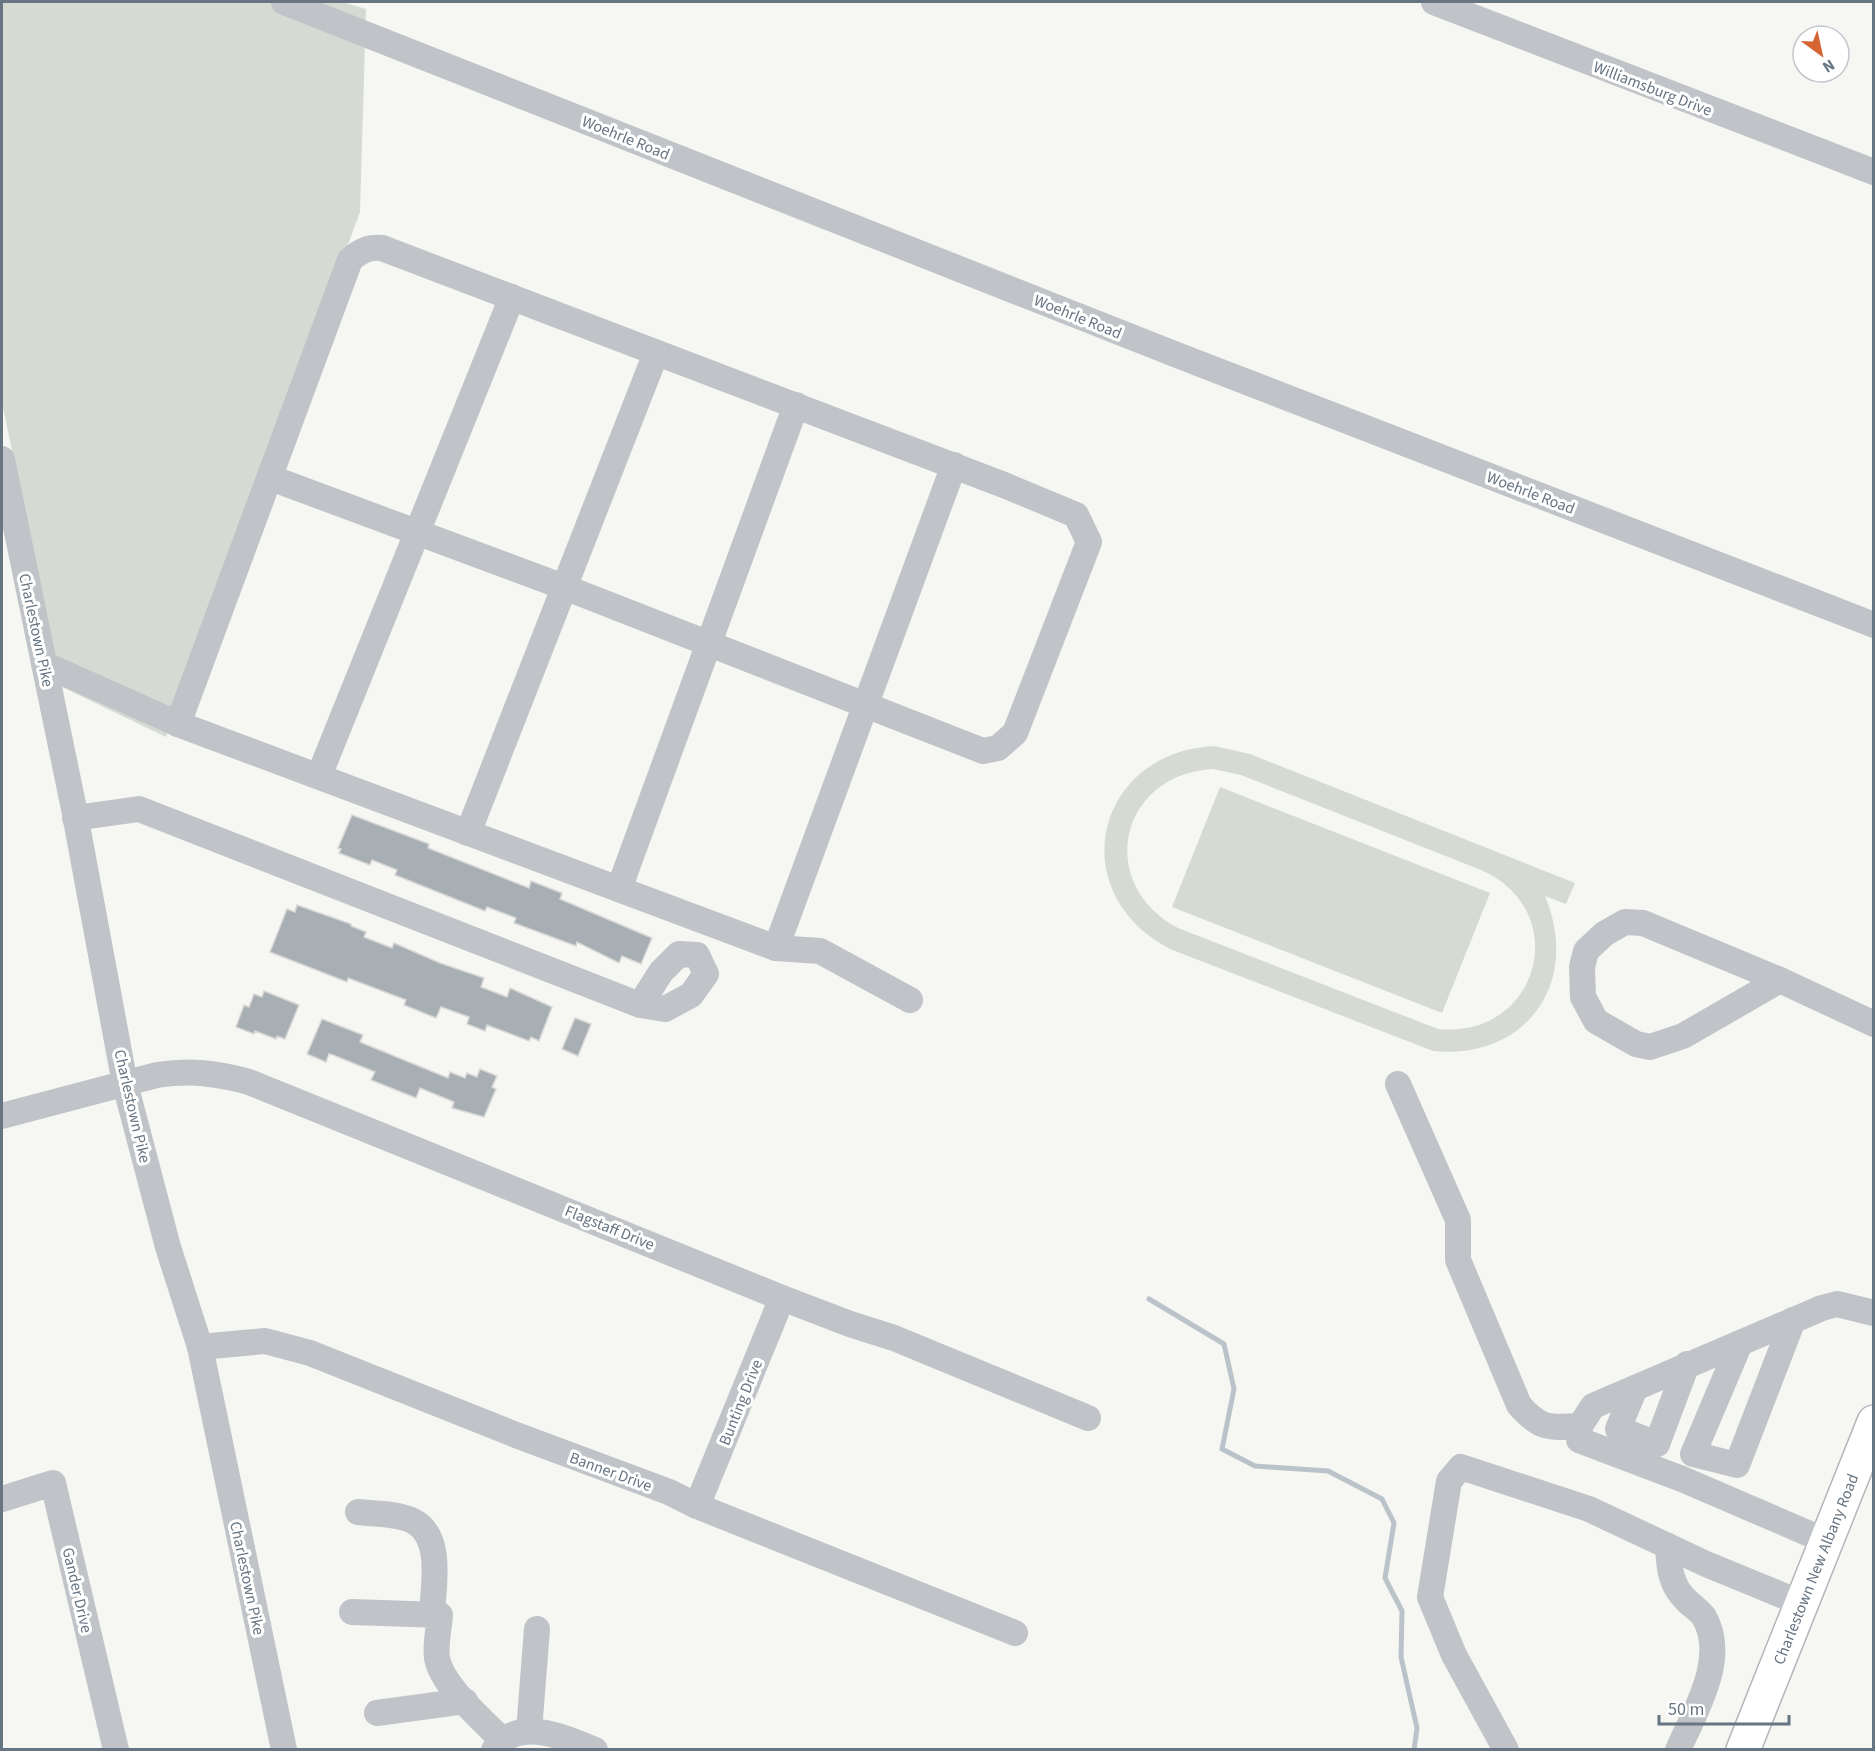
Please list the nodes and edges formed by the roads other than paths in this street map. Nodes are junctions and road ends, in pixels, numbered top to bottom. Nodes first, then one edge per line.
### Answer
1 (284, 2) edge
2 (1434, 2) edge
3 (1874, 172) edge
4 (512, 297) junction
5 (656, 352) junction
6 (796, 405) junction
7 (2, 459) edge
8 (954, 465) junction
9 (271, 478) junction
10 (418, 531) junction
11 (564, 586) junction
12 (1874, 625) edge
13 (709, 643) junction
14 (44, 664) junction
15 (865, 706) junction
16 (178, 724) junction
17 (319, 776) junction
18 (75, 818) junction
19 (468, 833) junction
20 (619, 889) junction
21 (776, 948) junction
22 (1780, 980) junction
23 (910, 1000) dead end
24 (640, 1005) dead end
25 (1874, 1024) edge
26 (125, 1084) junction
27 (1398, 1084) dead end
28 (2, 1116) edge
29 (782, 1298) junction
30 (1874, 1313) edge
31 (1793, 1320) junction
32 (1740, 1343) junction
33 (200, 1347) junction
34 (1687, 1364) junction
35 (1635, 1388) junction
36 (1088, 1418) dead end
37 (1874, 1422) edge
38 (1580, 1426) junction
39 (2, 1499) edge
40 (697, 1506) junction
41 (358, 1512) dead end
42 (1826, 1541) junction
43 (1668, 1546) junction
44 (1801, 1603) junction
45 (352, 1612) dead end
46 (432, 1615) junction
47 (537, 1629) dead end
48 (1015, 1633) dead end
49 (465, 1701) junction
50 (376, 1713) dead end
51 (529, 1731) junction
52 (497, 1744) edge
53 (116, 1749) edge
54 (284, 1749) edge
55 (595, 1749) edge
56 (1506, 1749) edge
57 (1678, 1749) edge
58 (1743, 1749) edge

1 - 12 street, Woehrle Road
2 - 3 street, Williamsburg Drive
4 - 5 street
4 - 9 street
4 - 10 street
5 - 6 street
5 - 11 street
6 - 8 street
6 - 13 street
7 - 14 street, Charlestown Pike
8 - 15 street
8 - 15 street
9 - 10 street
9 - 16 street
10 - 11 street
10 - 17 street
11 - 13 street
11 - 19 street
13 - 15 street
13 - 20 street
14 - 16 street
14 - 18 street, Charlestown Pike
15 - 21 street
16 - 17 street
17 - 19 street
18 - 24 street
18 - 26 street, Charlestown Pike
19 - 20 street
20 - 21 street
21 - 23 street
22 - 22 street
22 - 25 street
26 - 28 street, Flagstaff Drive
26 - 29 street, Flagstaff Drive
26 - 33 street, Charlestown Pike
27 - 38 street
29 - 36 street, Flagstaff Drive
29 - 40 street, Bunting Drive
30 - 31 street
31 - 32 street
31 - 32 street
32 - 34 street
33 - 40 street, Banner Drive
33 - 54 street, Charlestown Pike
34 - 35 street
34 - 35 street
35 - 38 street
37 - 42 main road, Charlestown New Albany Road
38 - 42 street
39 - 53 street, Gander Drive
40 - 48 street, Banner Drive
41 - 46 street
42 - 44 main road, Charlestown New Albany Road
43 - 44 street
43 - 56 street
43 - 57 street
44 - 58 main road, Charlestown New Albany Road
45 - 46 street
46 - 49 street
47 - 51 street
49 - 50 street
49 - 52 street
51 - 52 street
51 - 55 street

